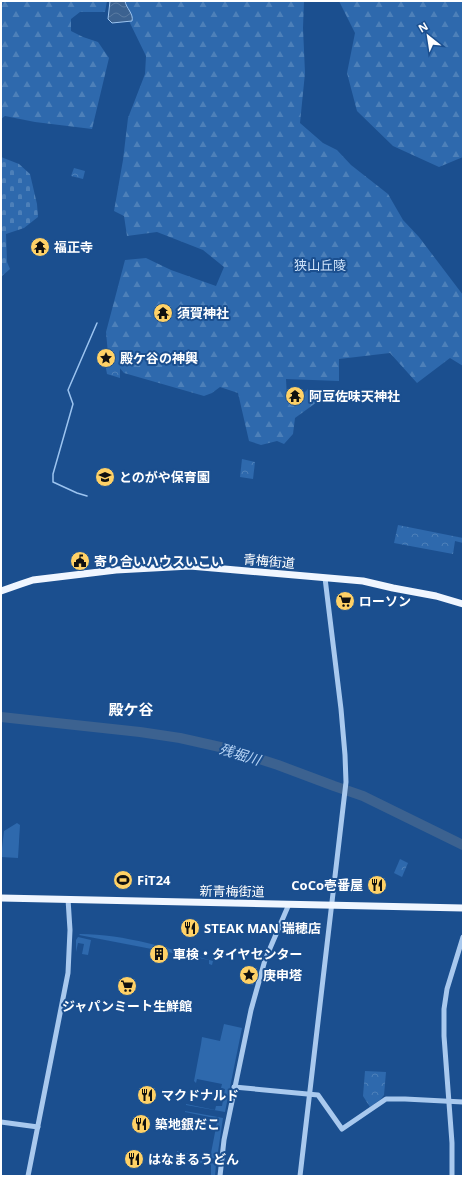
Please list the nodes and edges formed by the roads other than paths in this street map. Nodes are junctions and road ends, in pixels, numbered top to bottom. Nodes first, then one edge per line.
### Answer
1 (325, 578) junction
2 (1, 591) edge
3 (463, 604) edge
4 (1, 898) edge
5 (68, 899) junction
6 (289, 904) junction
7 (332, 905) junction
8 (463, 908) edge
9 (463, 937) edge
10 (234, 1087) junction
11 (310, 1094) junction
12 (448, 1102) junction
13 (463, 1102) edge
14 (1, 1122) edge
15 (38, 1127) junction
16 (28, 1176) edge
17 (220, 1176) edge
18 (300, 1176) edge
19 (452, 1176) edge

1 - 2 main road, 青梅街道
1 - 3 main road, 青梅街道
1 - 7 street
4 - 5 main road, 新青梅街道
5 - 6 main road, 新青梅街道
5 - 15 street
6 - 7 main road, 新青梅街道
6 - 10 street
7 - 8 main road, 新青梅街道
7 - 11 street
9 - 12 street
10 - 11 street
10 - 17 street
11 - 12 street
11 - 18 street
12 - 13 street
12 - 19 street
14 - 15 street
15 - 16 street

